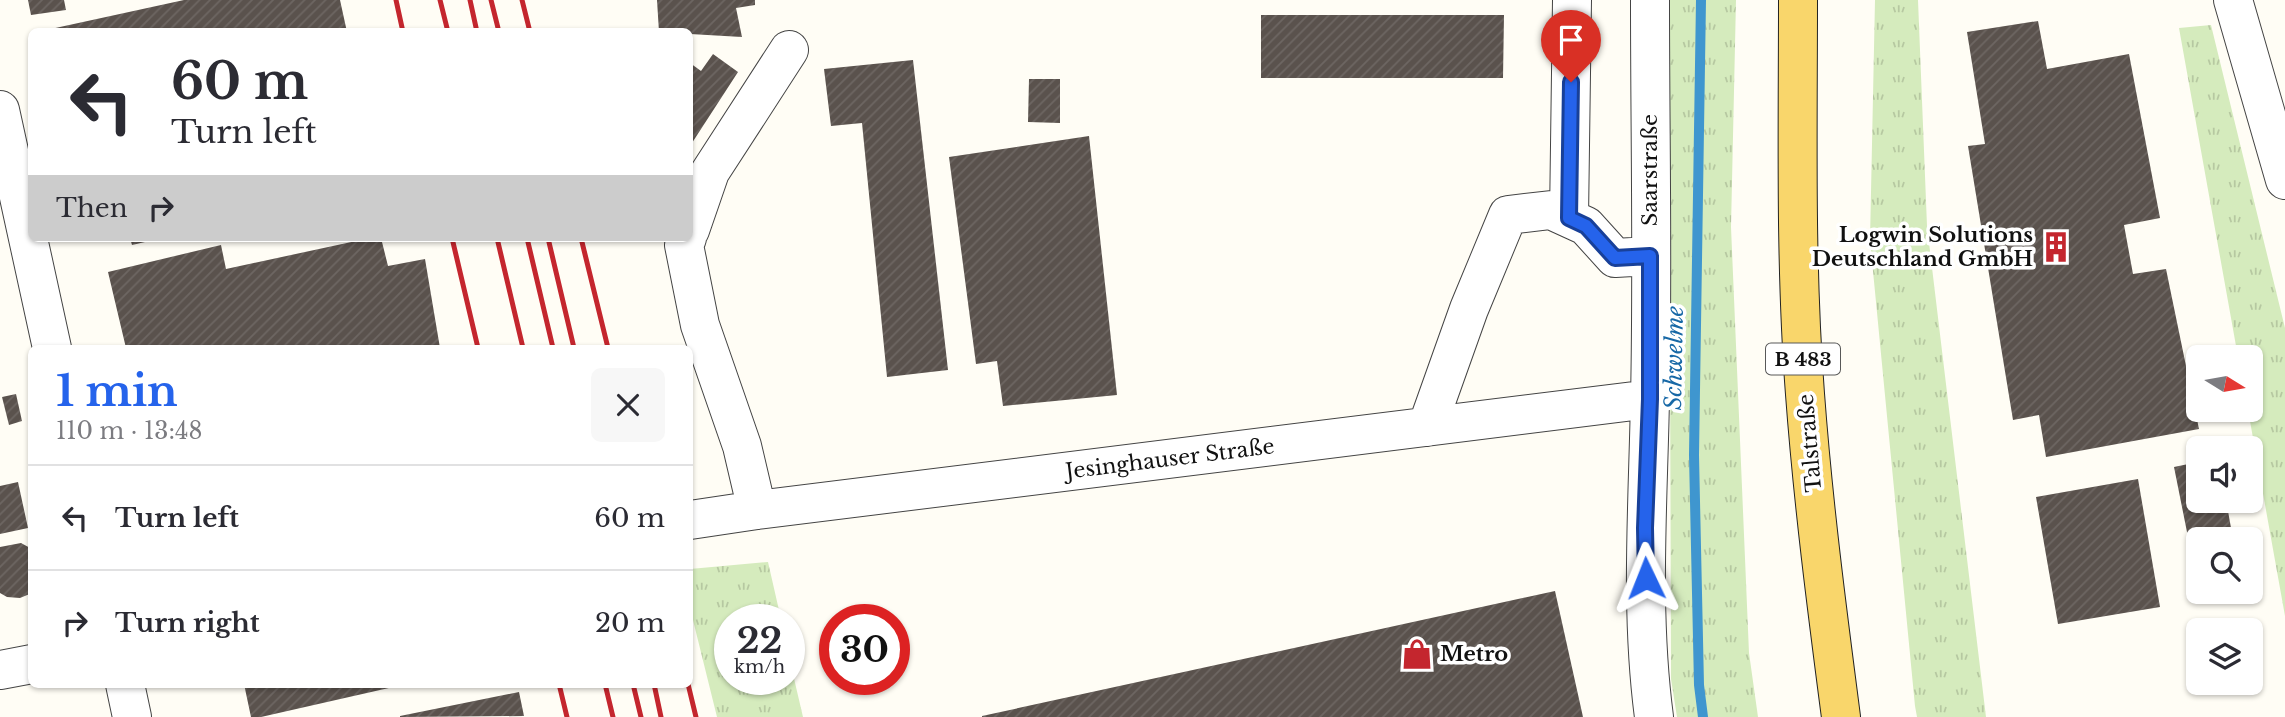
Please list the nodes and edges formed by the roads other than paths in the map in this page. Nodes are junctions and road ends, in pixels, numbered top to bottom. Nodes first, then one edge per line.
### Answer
1 (1572, 0) edge
2 (1650, 0) edge
3 (1798, 0) edge
4 (2233, 0) edge
5 (789, 50) dead end
6 (0, 110) edge
7 (2285, 180) edge
8 (1569, 218) junction
9 (693, 221) edge
10 (28, 238) edge
11 (29, 242) edge
12 (685, 242) edge
13 (1650, 256) junction
14 (51, 345) edge
15 (1650, 399) junction
16 (1427, 427) junction
17 (757, 510) junction
18 (693, 520) edge
19 (28, 665) edge
20 (0, 670) edge
21 (126, 688) edge
22 (132, 717) edge
23 (1654, 717) edge
24 (1841, 717) edge

1 - 8 street
2 - 13 street, Saarstraße
3 - 24 main road, Talstraße / B 483
4 - 7 street
5 - 9 street
6 - 10 street
8 - 13 street
8 - 16 street
11 - 14 street
12 - 17 street
13 - 15 street, Saarstraße
15 - 16 street, Jesinghauser Straße
15 - 23 street, Saarstraße
16 - 17 street, Jesinghauser Straße
17 - 18 street, Jesinghauser Straße
19 - 20 street
21 - 22 street

